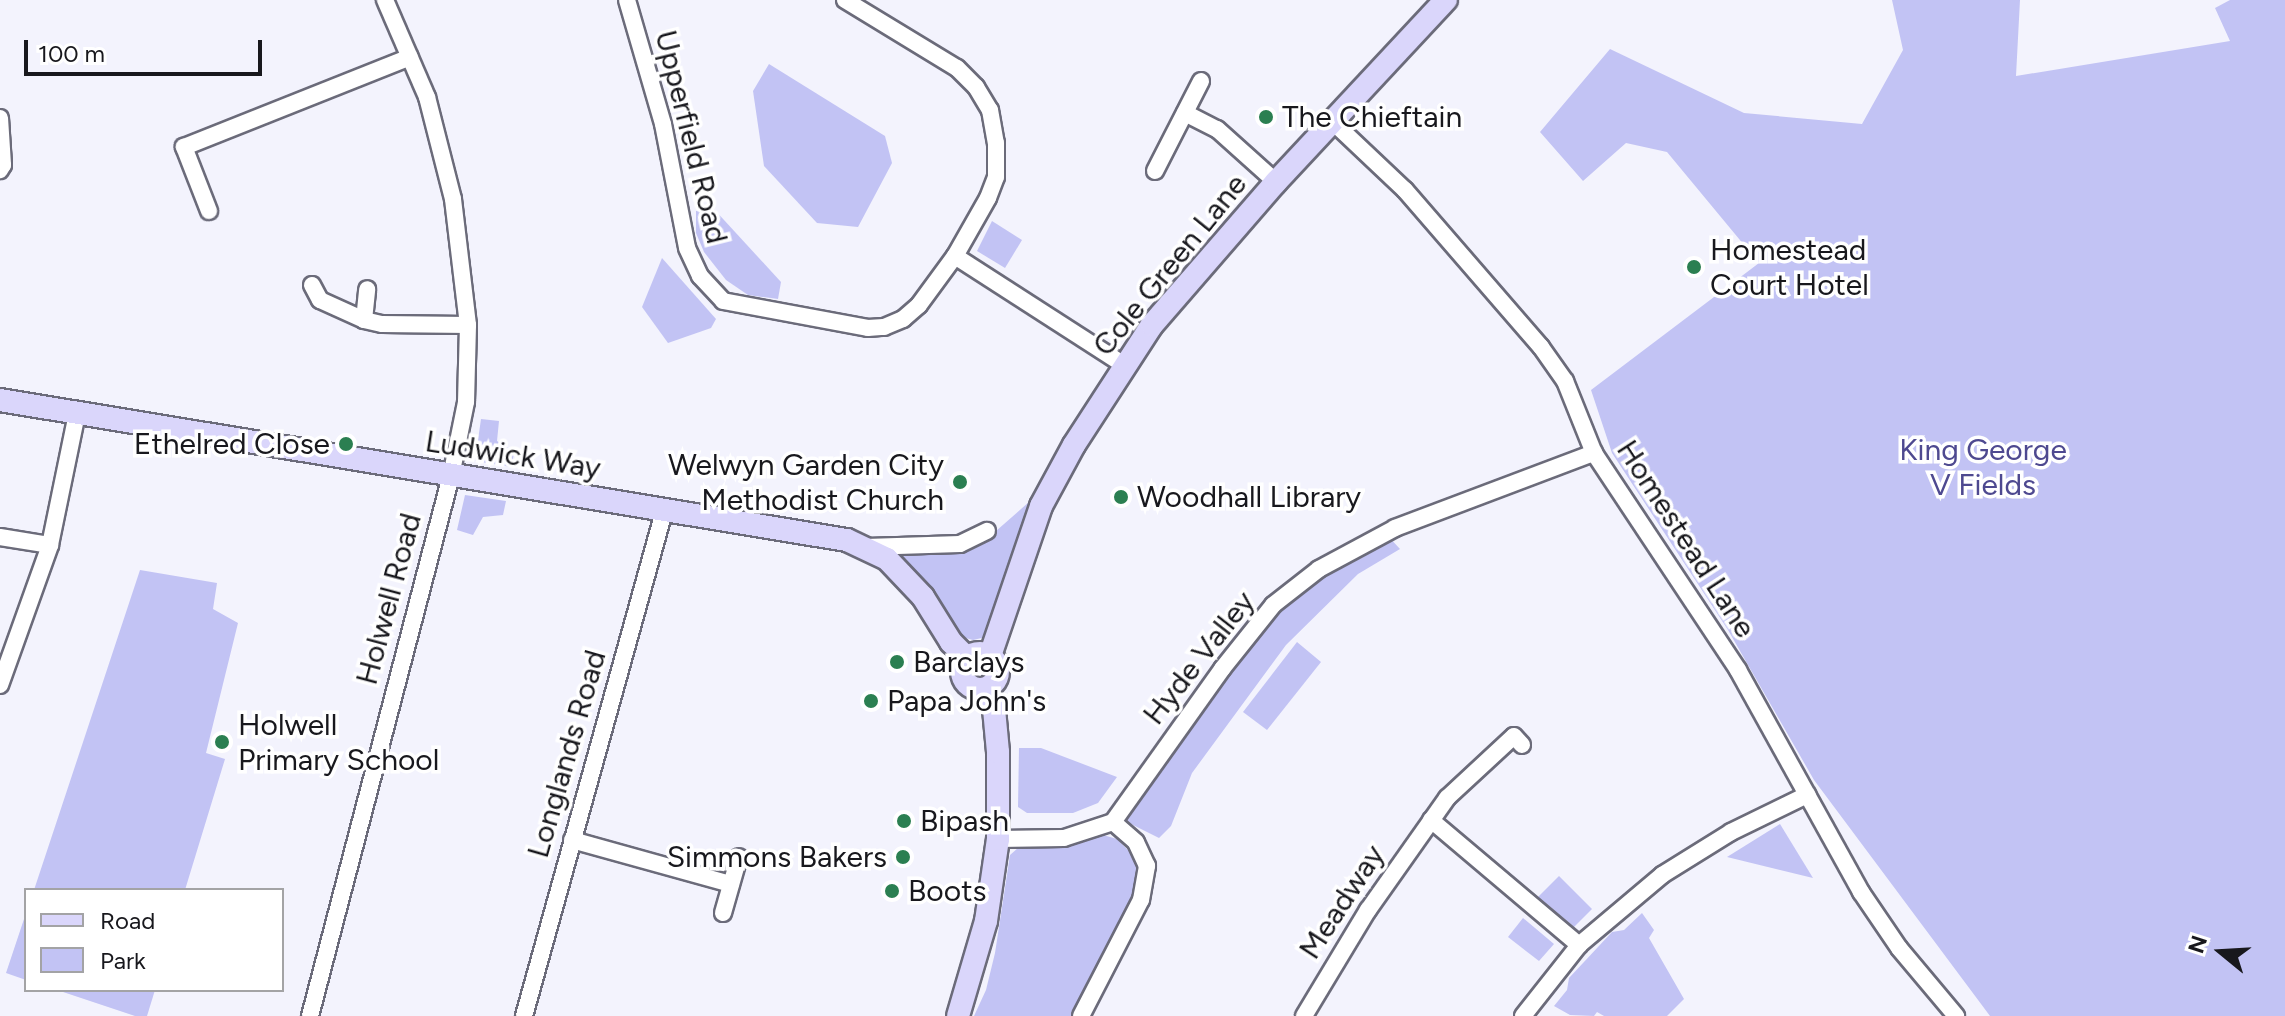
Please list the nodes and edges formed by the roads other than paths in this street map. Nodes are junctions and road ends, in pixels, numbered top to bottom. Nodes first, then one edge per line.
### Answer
1 (385, 0) edge
2 (627, 0) edge
3 (845, 0) edge
4 (1446, 0) edge
5 (410, 57) junction
6 (1201, 81) dead end
7 (1185, 113) junction
8 (0, 118) edge
9 (1333, 122) junction
10 (0, 170) edge
11 (1155, 171) dead end
12 (1276, 182) junction
13 (209, 211) dead end
14 (955, 256) junction
15 (312, 285) dead end
16 (367, 289) dead end
17 (364, 320) junction
18 (468, 325) junction
19 (1124, 365) junction
20 (0, 400) edge
21 (77, 414) junction
22 (1594, 453) junction
23 (451, 476) junction
24 (665, 508) junction
25 (987, 531) dead end
26 (0, 537) edge
27 (50, 545) junction
28 (866, 547) junction
29 (978, 657) junction
30 (0, 685) edge
31 (1522, 745) dead end
32 (1807, 795) junction
33 (1431, 820) junction
34 (1113, 822) junction
35 (998, 839) junction
36 (572, 840) junction
37 (739, 857) dead end
38 (731, 884) junction
39 (723, 913) dead end
40 (1579, 945) junction
41 (310, 1016) edge
42 (524, 1016) edge
43 (958, 1016) edge
44 (1081, 1016) edge
45 (1304, 1016) edge
46 (1523, 1016) edge
47 (1956, 1016) edge

1 - 5 street, Holwell Road
2 - 14 street, Upperfield Road
3 - 14 street, Upperfield Road
4 - 9 street, Cole Green Lane
5 - 13 street
5 - 18 street, Holwell Road
6 - 7 street
7 - 11 street
7 - 12 street
8 - 10 street
9 - 12 street, Cole Green Lane
9 - 22 street, Homestead Lane
12 - 19 street, Cole Green Lane
14 - 19 street
15 - 17 street
16 - 17 street
17 - 18 street
18 - 23 street, Holwell Road
19 - 29 street, Cole Green Lane
20 - 21 street, Ludwick Way
21 - 23 street, Ludwick Way
21 - 27 street
22 - 32 street, Homestead Lane
22 - 34 street, Hyde Valley
23 - 24 street, Ludwick Way
23 - 41 street, Holwell Road
24 - 28 street, Ludwick Way
24 - 36 street, Longlands Road
25 - 28 street
26 - 27 street
27 - 30 street
28 - 29 street, Ludwick Way
29 - 35 street
31 - 33 street, Meadway
32 - 40 street
32 - 47 street, Homestead Lane
33 - 40 street
33 - 45 street, Meadway
34 - 35 street
34 - 44 street
35 - 43 street
36 - 38 street
36 - 42 street, Longlands Road
37 - 38 street
38 - 39 street
40 - 46 street

